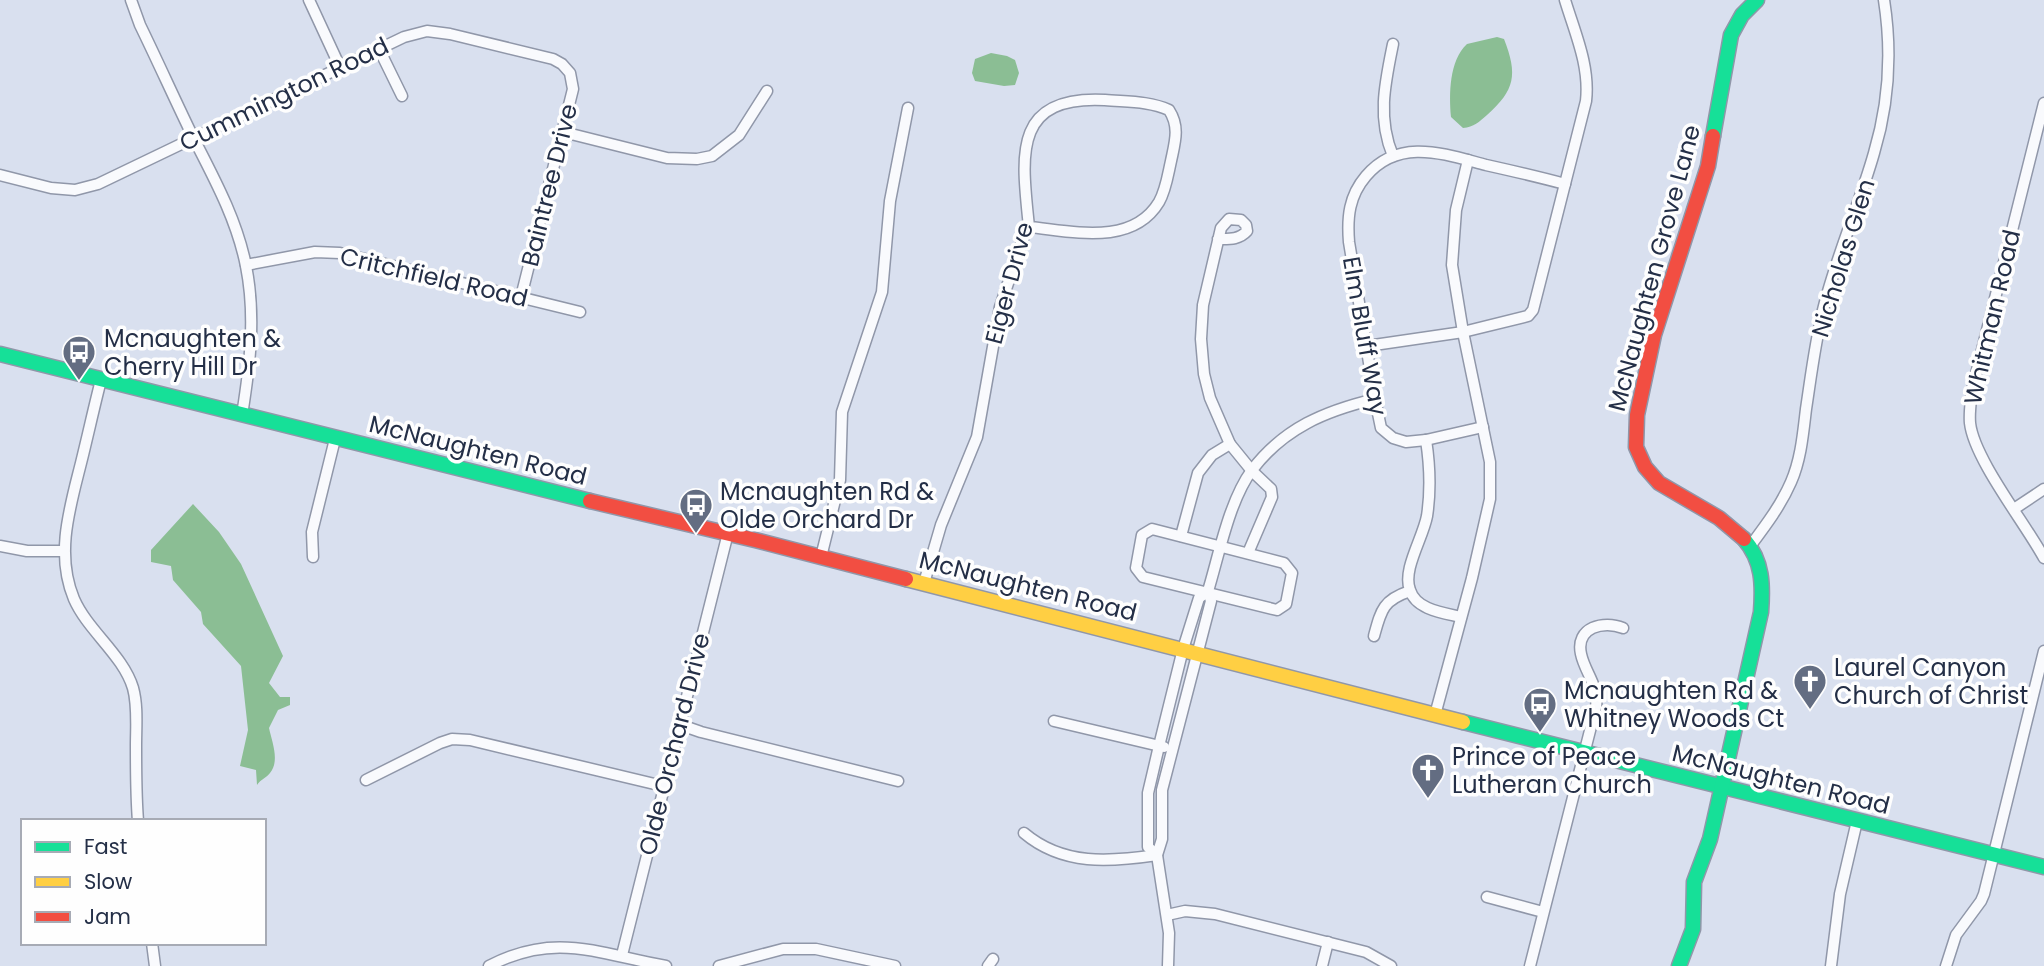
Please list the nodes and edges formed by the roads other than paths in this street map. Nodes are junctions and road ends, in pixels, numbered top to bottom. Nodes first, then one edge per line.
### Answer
1 (131, 0) edge
2 (309, 0) edge
3 (1565, 0) edge
4 (1756, 0) edge
5 (1884, 0) edge
6 (1393, 44) dead end
7 (379, 49) junction
8 (340, 67) junction
9 (570, 73) joint
10 (767, 91) dead end
11 (402, 96) dead end
12 (2044, 103) edge
13 (908, 108) dead end
14 (563, 132) junction
15 (194, 138) junction
16 (1393, 156) junction
17 (1468, 160) junction
18 (0, 175) edge
19 (1566, 184) junction
20 (1029, 227) junction
21 (1219, 239) dead end
22 (246, 265) junction
23 (521, 297) junction
24 (580, 312) dead end
25 (1463, 332) junction
26 (1367, 346) junction
27 (0, 354) edge
28 (101, 380) junction
29 (1374, 399) junction
30 (242, 415) junction
31 (1483, 427) junction
32 (335, 439) junction
33 (1426, 440) junction
34 (1230, 444) junction
35 (1252, 471) junction
36 (2044, 489) edge
37 (2014, 509) junction
38 (728, 533) junction
39 (1181, 536) junction
40 (1751, 545) junction
41 (0, 546) edge
42 (1222, 548) junction
43 (64, 551) junction
44 (1248, 553) junction
45 (313, 557) dead end
46 (821, 557) junction
47 (2044, 558) edge
48 (924, 583) junction
49 (1208, 591) junction
50 (1410, 591) junction
51 (1461, 617) junction
52 (1623, 628) dead end
53 (1374, 636) dead end
54 (1189, 650) junction
55 (2044, 651) edge
56 (1435, 715) junction
57 (1054, 721) dead end
58 (678, 724) junction
59 (1158, 746) junction
60 (1173, 750) junction
61 (1585, 753) junction
62 (366, 780) dead end
63 (898, 781) dead end
64 (663, 786) junction
65 (1721, 788) junction
66 (138, 819) edge
67 (1857, 821) junction
68 (1024, 833) dead end
69 (1993, 854) junction
70 (1157, 855) junction
71 (2044, 867) edge
72 (1487, 897) dead end
73 (1543, 912) junction
74 (1167, 915) junction
75 (1328, 942) junction
76 (152, 945) edge
77 (622, 955) junction
78 (853, 961) edge
79 (155, 966) edge
80 (489, 966) edge
81 (666, 966) edge
82 (719, 966) edge
83 (895, 966) edge
84 (1168, 966) edge
85 (1322, 966) edge
86 (1391, 966) edge
87 (1530, 966) edge
88 (1679, 966) edge
89 (1831, 966) edge
90 (1946, 966) edge

1 - 15 street
2 - 8 street
3 - 19 street
4 - 40 street, McNaughten Grove Lane
5 - 40 street, Nicholas Glen
6 - 16 street
7 - 8 street, Cummington Road
7 - 9 street, Cummington Road
7 - 11 street
8 - 15 street, Cummington Road
9 - 14 street, Baintree Drive
10 - 14 street
12 - 37 street, Whitman Road
13 - 46 street
14 - 23 street, Baintree Drive
15 - 18 street, Cummington Road
15 - 22 street
16 - 17 street
16 - 26 street, Elm Bluff Way
17 - 19 street
17 - 25 street
19 - 25 street
20 - 20 street, Eiger Drive
20 - 48 street, Eiger Drive
21 - 34 street
22 - 23 street, Critchfield Road
22 - 30 street
23 - 24 street, Critchfield Road
25 - 26 street
25 - 31 street
26 - 29 street, Elm Bluff Way
27 - 28 street, McNaughten Road
28 - 30 street, McNaughten Road
28 - 43 street
29 - 33 street, Elm Bluff Way
29 - 35 street
30 - 32 street, McNaughten Road
31 - 33 street, Elm Bluff Way
31 - 51 street
32 - 38 street, McNaughten Road
32 - 45 street
33 - 50 street
34 - 35 street
34 - 39 street
35 - 42 street
35 - 44 street
36 - 37 street
37 - 47 street, Whitman Road
38 - 46 street, McNaughten Road
38 - 58 street, Olde Orchard Drive
39 - 42 street
39 - 49 street
40 - 65 street, McNaughten Grove Lane
41 - 43 street
42 - 44 street
42 - 49 street
43 - 66 street
44 - 49 street
46 - 48 street, McNaughten Road
48 - 54 street, McNaughten Road
49 - 54 street
50 - 51 street
50 - 53 street
51 - 56 street
52 - 61 street
54 - 56 street, McNaughten Road
54 - 59 street
54 - 60 street
55 - 69 street
56 - 61 street, McNaughten Road
57 - 59 street
58 - 63 street
58 - 64 street, Olde Orchard Drive
59 - 60 street
59 - 70 street
60 - 70 street
61 - 65 street, McNaughten Road
61 - 73 street
62 - 64 street
64 - 77 street, Olde Orchard Drive
65 - 67 street, McNaughten Road
65 - 88 street, McNaughten Grove Lane
67 - 69 street, McNaughten Road
67 - 89 street
68 - 70 street
69 - 71 street, McNaughten Road
69 - 90 street
70 - 74 street
72 - 73 street
73 - 87 street
74 - 75 street
74 - 84 street
75 - 85 street
75 - 86 street
76 - 79 street
77 - 80 street
77 - 81 street
78 - 82 street
78 - 83 street

